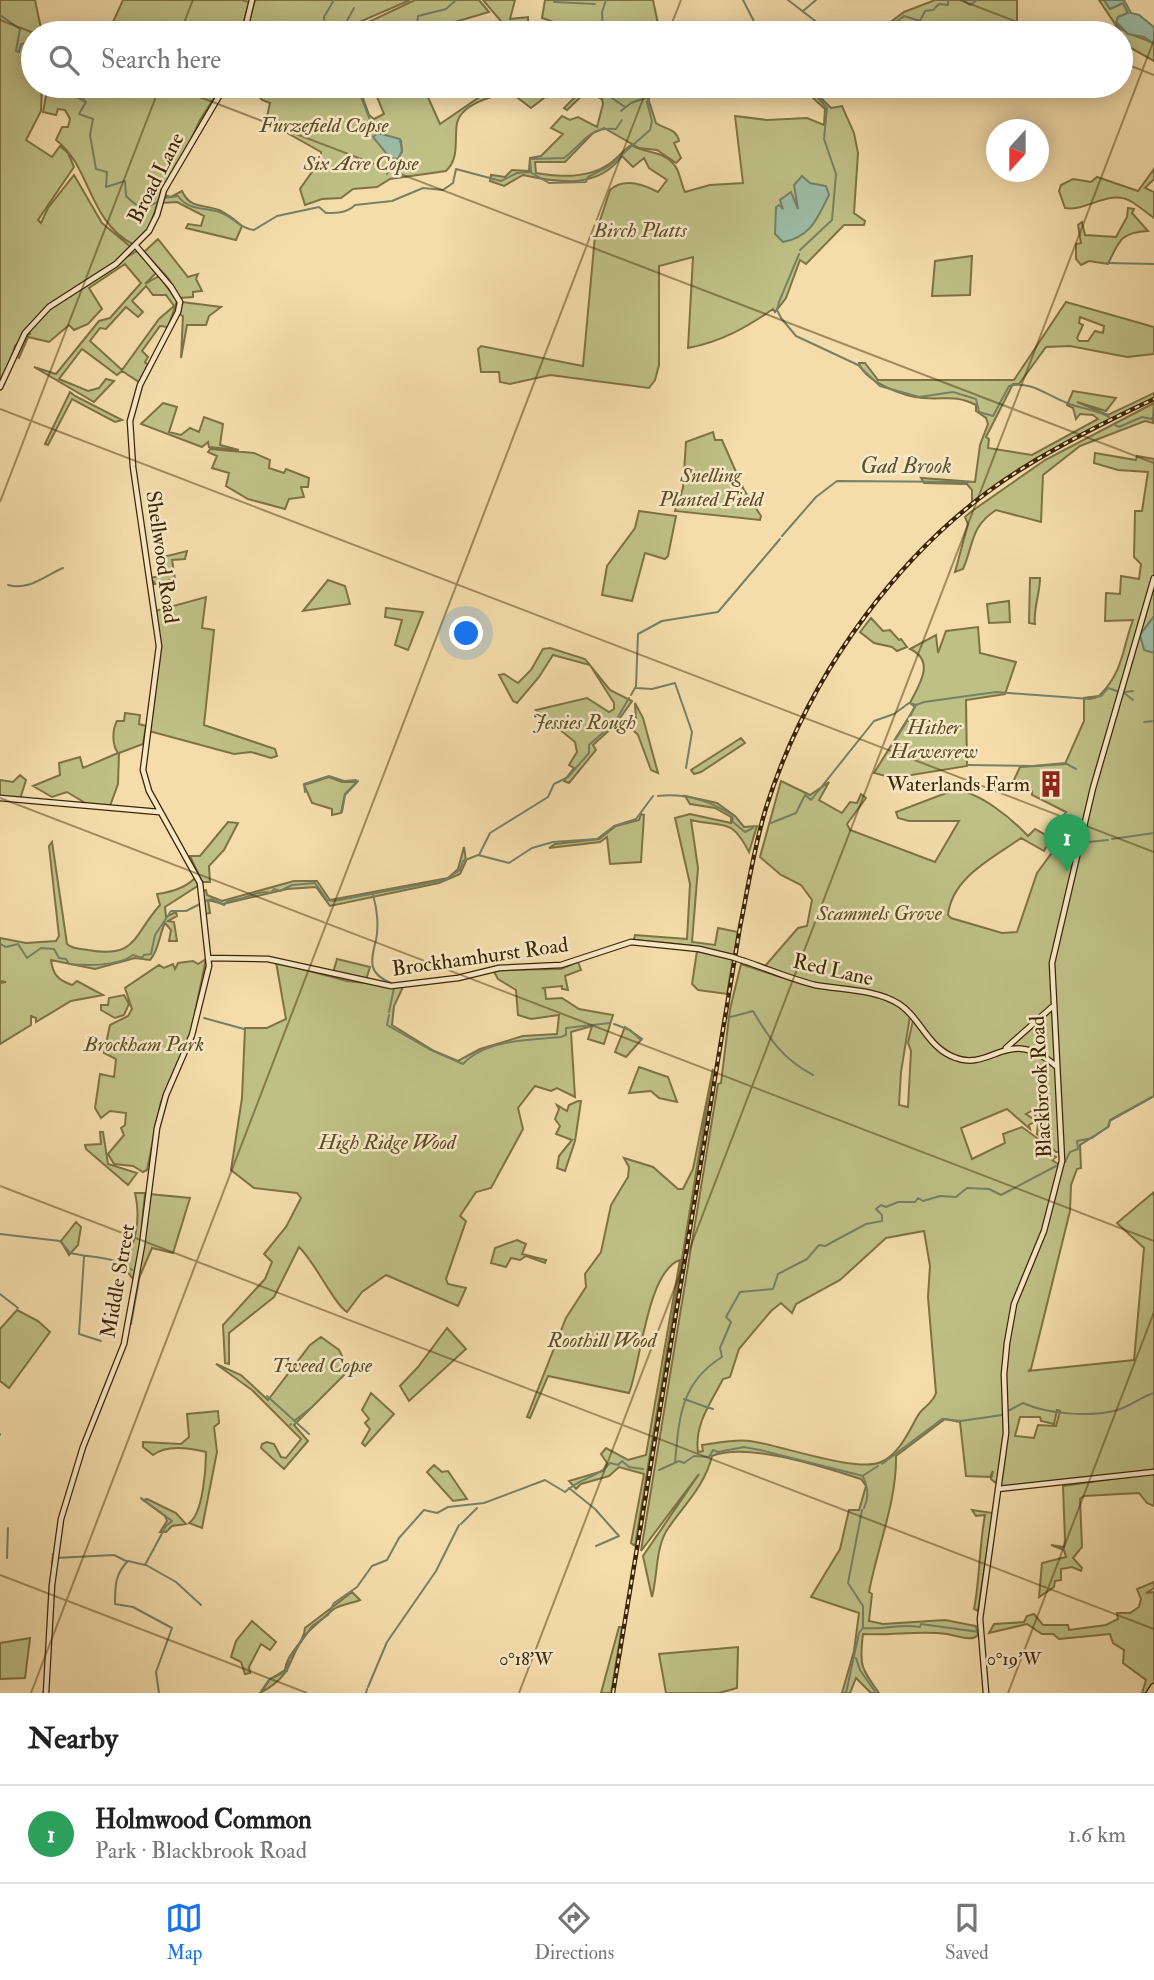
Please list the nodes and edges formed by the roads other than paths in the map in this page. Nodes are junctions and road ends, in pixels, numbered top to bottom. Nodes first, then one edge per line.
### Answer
1 (253, 0) edge
2 (247, 21) edge
3 (217, 98) edge
4 (135, 247) junction
5 (0, 387) edge
6 (1154, 578) edge
7 (0, 798) edge
8 (160, 813) junction
9 (200, 883) joint
10 (631, 942) joint
11 (208, 958) junction
12 (1052, 1006) junction
13 (1006, 1048) junction
14 (1056, 1067) junction
15 (1154, 1472) edge
16 (998, 1489) junction
17 (1154, 1687) edge
18 (46, 1693) edge
19 (986, 1693) edge
20 (1150, 1693) edge

1 - 2 street
3 - 4 street, Broad Lane
4 - 5 street, Broad Lane
4 - 8 street, Shellwood Road
6 - 12 street, Blackbrook Road
7 - 8 street
8 - 9 street, Shellwood Road
9 - 11 street, Middle Street
10 - 11 street, Brockhamhurst Road
10 - 13 street, Red Lane, bridge
11 - 18 street, Middle Street
12 - 13 street, Red Lane
12 - 14 street, Blackbrook Road
13 - 14 street
14 - 16 street, Blackbrook Road
15 - 16 street
16 - 19 street, Blackbrook Road
17 - 20 highway

